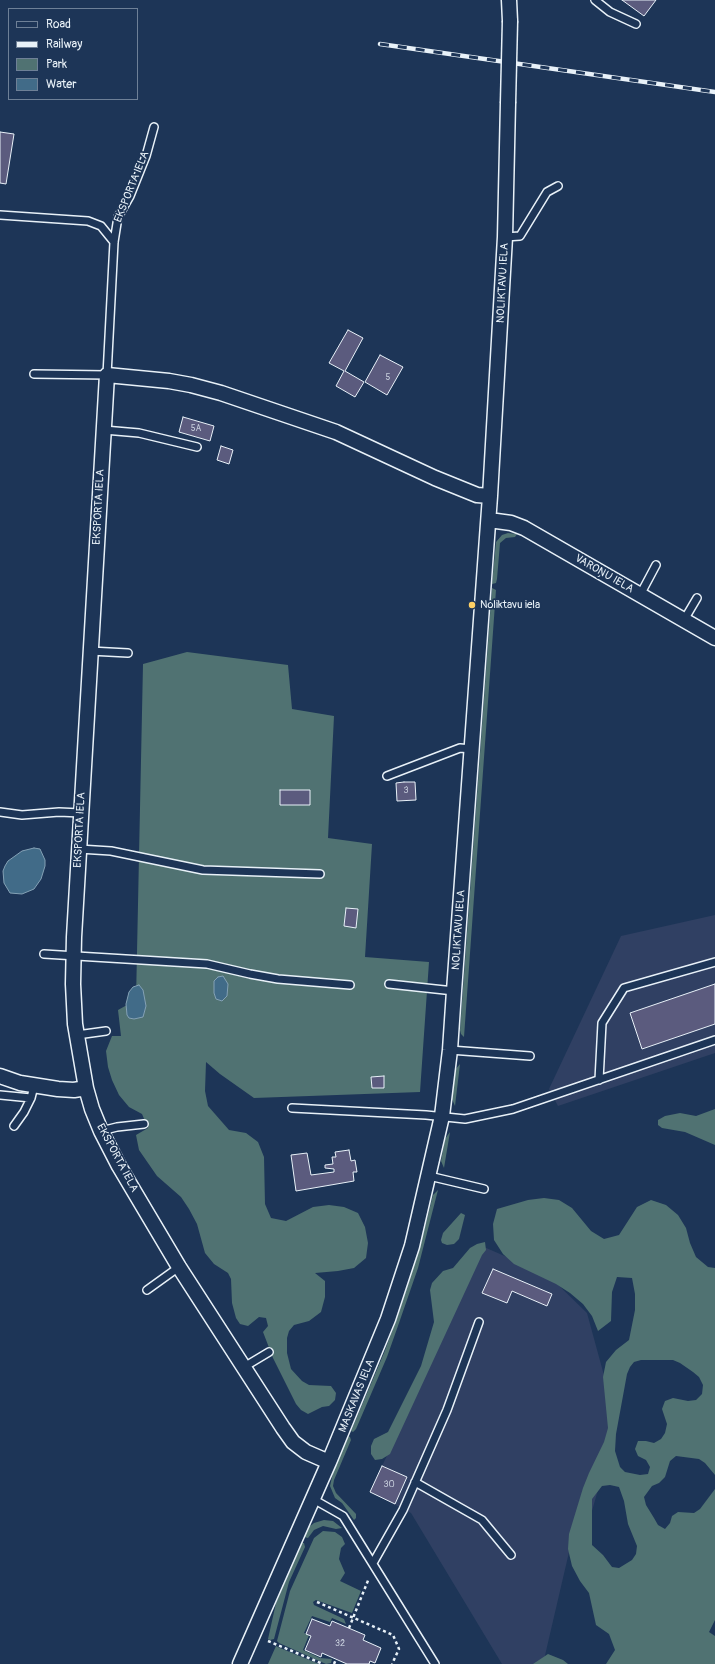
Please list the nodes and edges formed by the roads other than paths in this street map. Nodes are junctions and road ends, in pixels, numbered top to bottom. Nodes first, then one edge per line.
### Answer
1 (509, 0) edge
2 (595, 0) edge
3 (636, 24) dead end
4 (154, 127) dead end
5 (558, 186) dead end
6 (0, 215) edge
7 (505, 237) junction
8 (114, 242) junction
9 (34, 374) dead end
10 (107, 376) junction
11 (104, 430) junction
12 (197, 448) dead end
13 (490, 496) junction
14 (489, 520) junction
15 (656, 566) dead end
16 (640, 595) junction
17 (697, 598) dead end
18 (684, 620) junction
19 (715, 638) edge
20 (90, 651) junction
21 (128, 654) dead end
22 (472, 749) junction
23 (387, 776) dead end
24 (0, 812) edge
25 (81, 813) junction
26 (79, 849) junction
27 (320, 874) dead end
28 (44, 954) dead end
29 (74, 955) junction
30 (715, 962) edge
31 (389, 984) dead end
32 (350, 985) dead end
33 (454, 991) junction
34 (106, 1031) dead end
35 (77, 1035) junction
36 (715, 1040) edge
37 (450, 1050) junction
38 (530, 1056) dead end
39 (0, 1076) edge
40 (599, 1080) junction
41 (86, 1088) junction
42 (33, 1092) junction
43 (0, 1095) edge
44 (292, 1108) dead end
45 (442, 1116) junction
46 (144, 1124) dead end
47 (14, 1126) dead end
48 (101, 1131) junction
49 (429, 1176) junction
50 (484, 1189) dead end
51 (179, 1267) junction
52 (147, 1290) dead end
53 (479, 1322) dead end
54 (269, 1352) dead end
55 (244, 1367) junction
56 (329, 1462) junction
57 (415, 1482) junction
58 (313, 1498) junction
59 (511, 1555) dead end
60 (375, 1566) junction
61 (240, 1664) edge
62 (435, 1664) edge

1 - 7 street, NOLIKTAVU IELA, bridge
2 - 3 lane
4 - 8 lane, EKSPORTA IELA
5 - 7 lane
6 - 8 lane
7 - 13 street, NOLIKTAVU IELA
8 - 10 lane, EKSPORTA IELA
9 - 10 lane
10 - 11 street, EKSPORTA IELA
10 - 13 street
11 - 12 lane
11 - 20 street, EKSPORTA IELA
13 - 14 street, NOLIKTAVU IELA
14 - 16 street, VAROŅU IELA
14 - 22 street, NOLIKTAVU IELA
15 - 16 lane
16 - 18 street, VAROŅU IELA
17 - 18 lane
18 - 19 street, VAROŅU IELA
20 - 21 lane
20 - 25 street, EKSPORTA IELA
22 - 23 lane
22 - 33 street, NOLIKTAVU IELA
24 - 25 lane
25 - 26 street, EKSPORTA IELA
26 - 27 lane
26 - 29 street, EKSPORTA IELA
28 - 29 lane
29 - 32 lane
29 - 35 street, EKSPORTA IELA
30 - 40 lane
31 - 33 lane
33 - 37 street, NOLIKTAVU IELA
34 - 35 lane
35 - 41 street, EKSPORTA IELA
36 - 40 lane
37 - 38 lane
37 - 45 street, NOLIKTAVU IELA
39 - 42 street
40 - 45 lane
41 - 42 street
41 - 48 street, EKSPORTA IELA
42 - 43 lane
42 - 47 lane
44 - 45 lane
45 - 49 street, MASKAVAS IELA
46 - 48 lane
48 - 51 street, EKSPORTA IELA
49 - 50 lane
49 - 56 street, MASKAVAS IELA
51 - 52 lane
51 - 55 street, EKSPORTA IELA
53 - 57 lane
54 - 55 lane
55 - 56 street, EKSPORTA IELA
56 - 58 street, MASKAVAS IELA
57 - 59 lane
57 - 60 lane
58 - 60 lane
58 - 61 street, MASKAVAS IELA
60 - 62 lane

